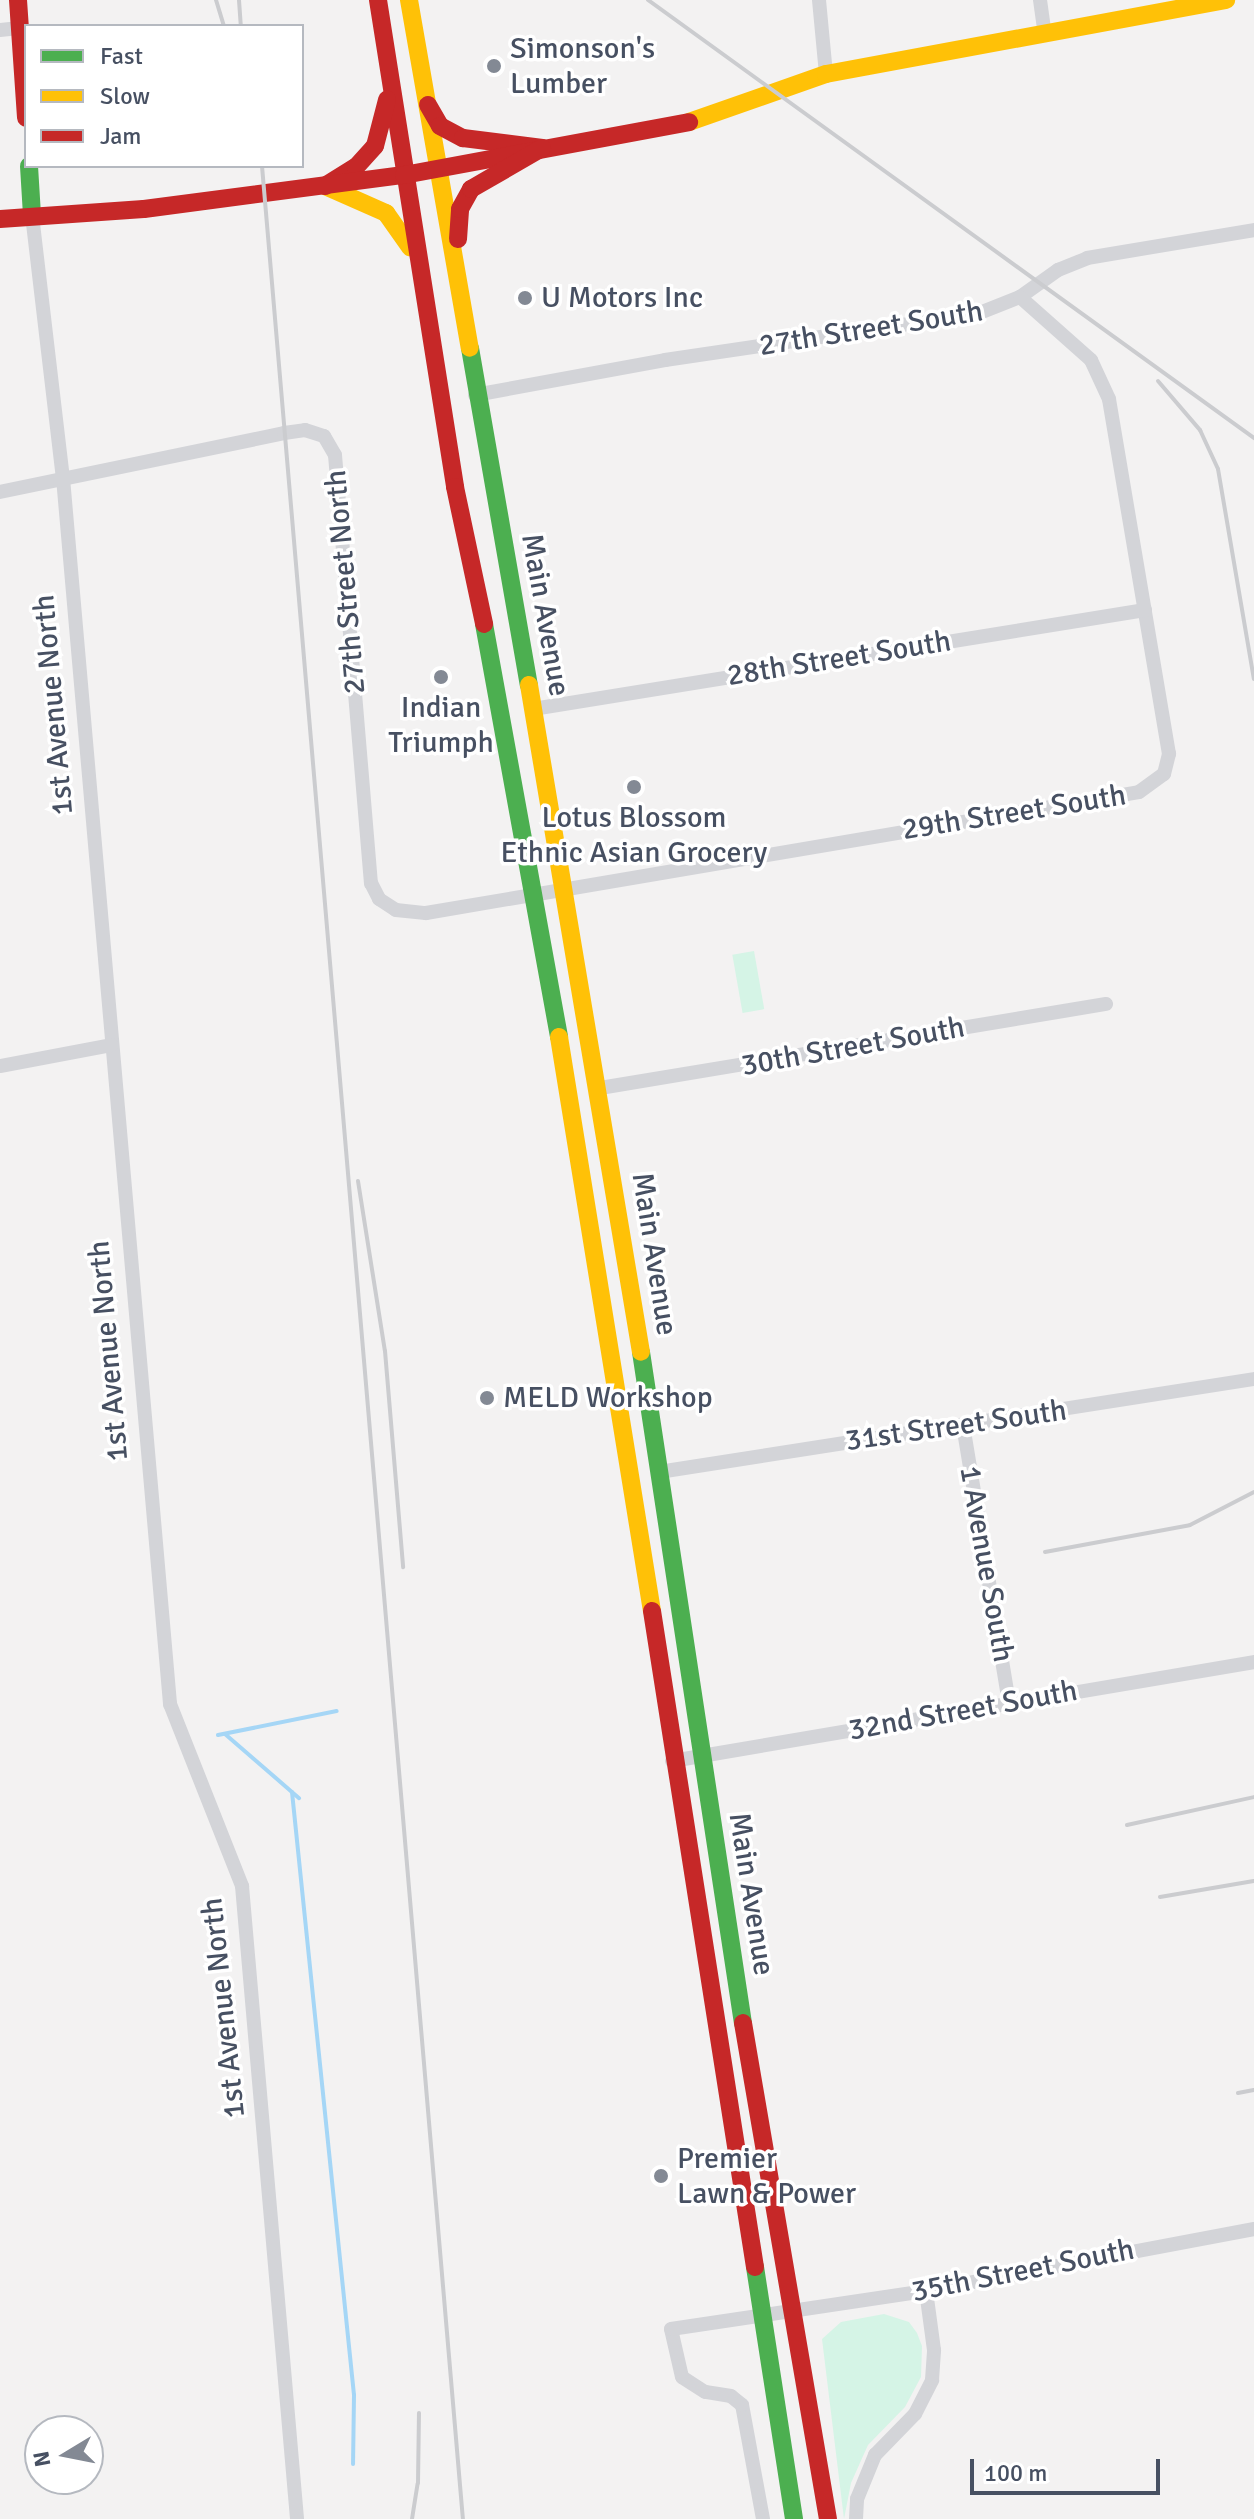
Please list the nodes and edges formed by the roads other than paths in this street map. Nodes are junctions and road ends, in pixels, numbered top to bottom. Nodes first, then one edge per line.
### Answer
1 (18, 0) edge
2 (378, 0) edge
3 (409, 0) edge
4 (819, 0) edge
5 (1040, 0) edge
6 (1226, 0) edge
7 (19, 28) junction
8 (0, 30) edge
9 (1044, 30) junction
10 (826, 74) junction
11 (390, 82) junction
12 (24, 92) edge
13 (425, 99) junction
14 (542, 148) junction
15 (436, 167) junction
16 (29, 168) edge
17 (404, 175) junction
18 (325, 186) junction
19 (32, 215) junction
20 (0, 219) edge
21 (1254, 230) edge
22 (421, 275) junction
23 (1020, 297) junction
24 (462, 317) junction
25 (475, 395) junction
26 (63, 478) junction
27 (0, 492) edge
28 (474, 578) junction
29 (1145, 610) junction
30 (533, 709) junction
31 (538, 737) junction
32 (564, 888) junction
33 (534, 895) junction
34 (1106, 1004) dead end
35 (111, 1045) junction
36 (0, 1066) edge
37 (600, 1088) junction
38 (609, 1340) junction
39 (1254, 1379) edge
40 (963, 1425) junction
41 (655, 1448) junction
42 (659, 1472) junction
43 (1254, 1662) edge
44 (1009, 1703) junction
45 (701, 1756) junction
46 (672, 1761) junction
47 (1254, 2229) edge
48 (926, 2291) junction
49 (791, 2310) junction
50 (759, 2314) junction
51 (297, 2519) edge
52 (763, 2519) edge
53 (794, 2519) edge
54 (828, 2519) edge
55 (856, 2519) edge

1 - 7 main road
2 - 11 main road, Main Avenue
3 - 13 main road, Main Avenue
4 - 10 street
5 - 9 street
6 - 9 main road
7 - 8 street
7 - 12 main road
9 - 10 main road
10 - 14 main road
11 - 17 main road, Main Avenue
11 - 18 main road
13 - 14 main road
13 - 15 main road, Main Avenue
14 - 15 main road
14 - 24 main road
15 - 17 main road
15 - 24 main road, Main Avenue
16 - 19 main road, 1st Avenue North
17 - 18 main road
17 - 22 main road, Main Avenue
18 - 19 main road
18 - 22 main road
19 - 20 main road
19 - 26 street, 1st Avenue North
21 - 23 street, 27th Street South
22 - 28 main road, Main Avenue
23 - 25 street, 27th Street South
23 - 29 street, 29th Street South
24 - 25 main road, Main Avenue
25 - 30 main road, Main Avenue
26 - 27 street, 27th Street North
26 - 33 street, 27th Street North
26 - 35 street, 1st Avenue North
28 - 31 main road
28 - 33 main road, Main Avenue
29 - 30 street, 28th Street South
29 - 32 street, 29th Street South
30 - 31 main road, Main Avenue
31 - 32 main road, Main Avenue
32 - 33 street, 29th Street South
32 - 37 main road, Main Avenue
33 - 38 main road, Main Avenue
34 - 37 street, 30th Street South
35 - 36 street
35 - 51 street, 1st Avenue North
37 - 41 main road, Main Avenue
38 - 41 main road
38 - 46 main road, Main Avenue
39 - 40 street, 31st Street South
40 - 42 street, 31st Street South
40 - 44 street, 1 Avenue South
41 - 42 main road, Main Avenue
42 - 45 main road, Main Avenue
43 - 44 street, 32nd Street South
44 - 45 street, 32nd Street South
45 - 46 street, 32nd Street South
45 - 49 main road, Main Avenue
46 - 50 main road, Main Avenue
47 - 48 street, 35th Street South
48 - 49 street, 35th Street South
48 - 55 street
49 - 50 street, 35th Street South
49 - 54 main road, Main Avenue
50 - 52 street, 35th Street South
50 - 53 main road, Main Avenue

